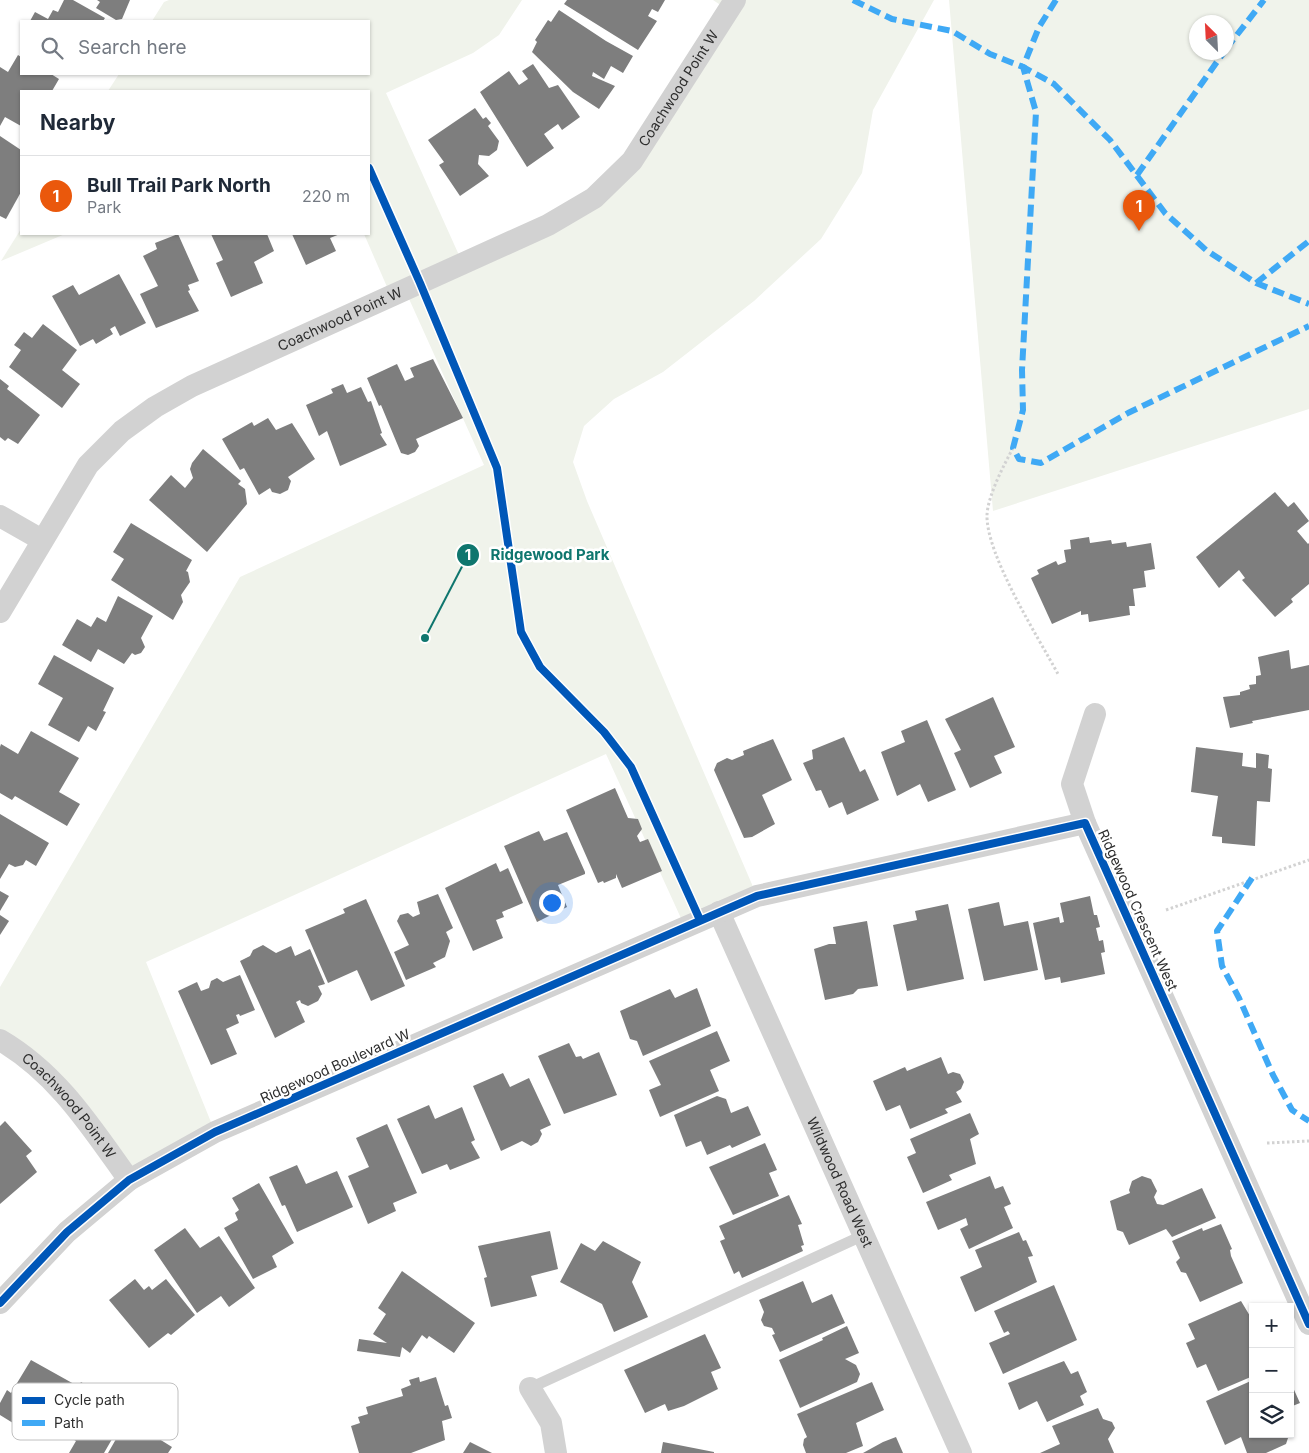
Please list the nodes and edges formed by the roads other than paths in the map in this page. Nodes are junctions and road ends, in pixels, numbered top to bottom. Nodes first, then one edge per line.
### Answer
1 (735, 0) edge
2 (0, 516) edge
3 (42, 540) junction
4 (0, 612) edge
5 (1095, 714) dead end
6 (1085, 823) junction
7 (719, 912) junction
8 (0, 1040) edge
9 (129, 1180) junction
10 (864, 1235) junction
11 (0, 1303) edge
12 (1309, 1324) edge
13 (530, 1388) joint
14 (556, 1453) edge
15 (961, 1453) edge

1 - 3 street, Coachwood Point W
2 - 3 street
3 - 4 street, Coachwood Point W
5 - 6 street, Ridgewood Crescent West
6 - 7 street, Ridgewood Crescent West
6 - 12 street, Ridgewood Crescent West
7 - 9 street, Ridgewood Boulevard W
7 - 10 street, Wildwood Road West
8 - 9 street, Coachwood Point W
9 - 11 street, Ridgewood Boulevard W
10 - 13 lane
10 - 15 street, Wildwood Road West
13 - 14 street

